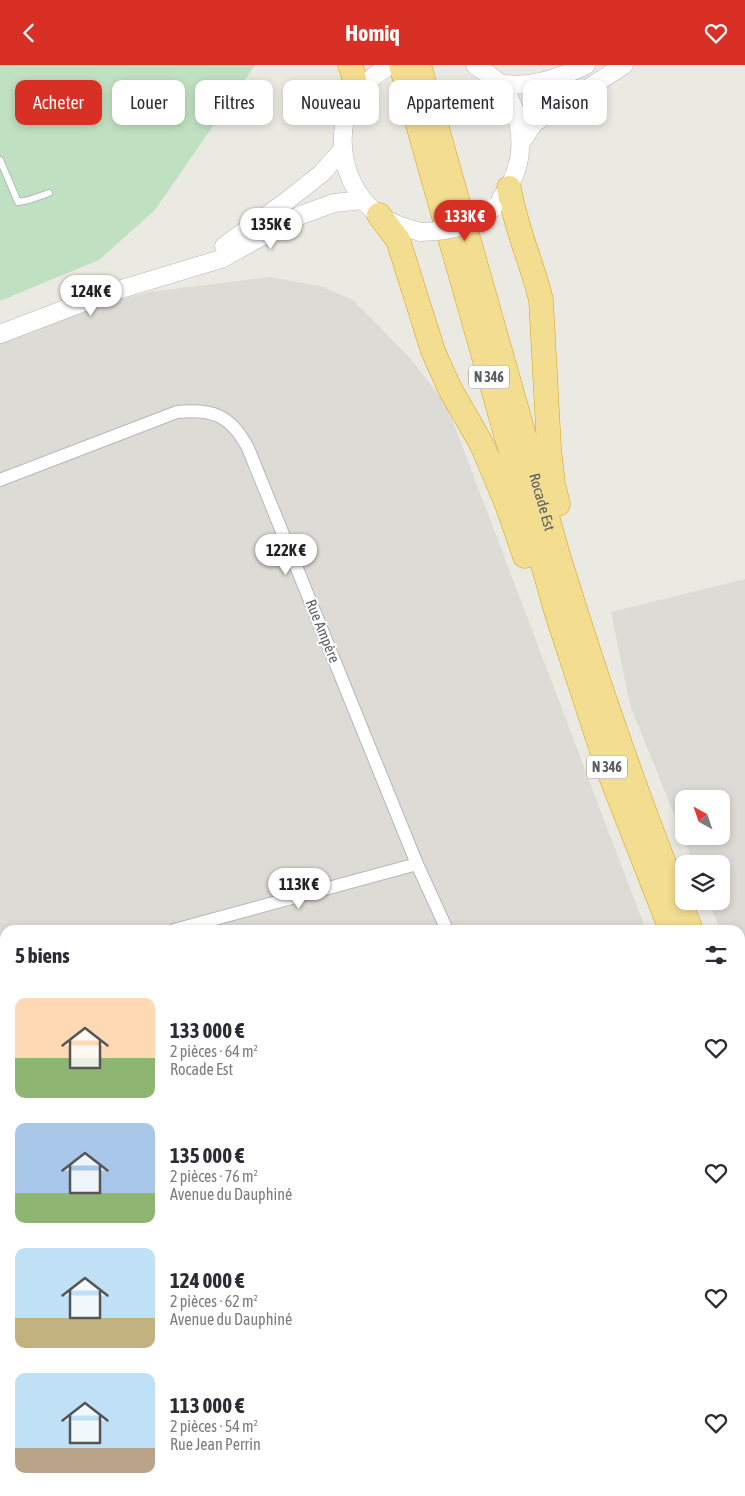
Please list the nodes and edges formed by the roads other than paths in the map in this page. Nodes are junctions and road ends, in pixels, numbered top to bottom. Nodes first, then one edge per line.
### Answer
1 (350, 65) edge
2 (390, 65) edge
3 (401, 65) edge
4 (419, 65) edge
5 (475, 65) edge
6 (586, 65) edge
7 (624, 65) edge
8 (354, 80) edge
9 (370, 80) edge
10 (495, 80) edge
11 (513, 85) edge
12 (513, 107) edge
13 (345, 125) edge
14 (522, 141) junction
15 (343, 149) junction
16 (0, 160) edge
17 (509, 188) junction
18 (49, 193) dead end
19 (371, 207) junction
20 (173, 273) junction
21 (0, 334) edge
22 (0, 479) edge
23 (582, 634) junction
24 (580, 688) junction
25 (417, 864) junction
26 (192, 925) edge
27 (445, 925) edge
28 (669, 925) edge
29 (689, 925) edge

1 - 8 highway
2 - 9 main road
3 - 24 highway, Rocade Est / N 346
4 - 23 highway, Rocade Est / N 346
5 - 10 main road
6 - 11 main road
7 - 14 main road
12 - 14 main road
13 - 15 main road
14 - 17 main road
15 - 19 main road
15 - 20 main road
16 - 18 lane
17 - 19 main road, bridge
17 - 23 highway
19 - 20 main road
19 - 24 highway
20 - 21 main road
22 - 25 street, Rue Ampère
23 - 29 highway, Rocade Est / N 346
24 - 28 highway, Rocade Est / N 346
25 - 26 street
25 - 27 street, Rue Ampère

